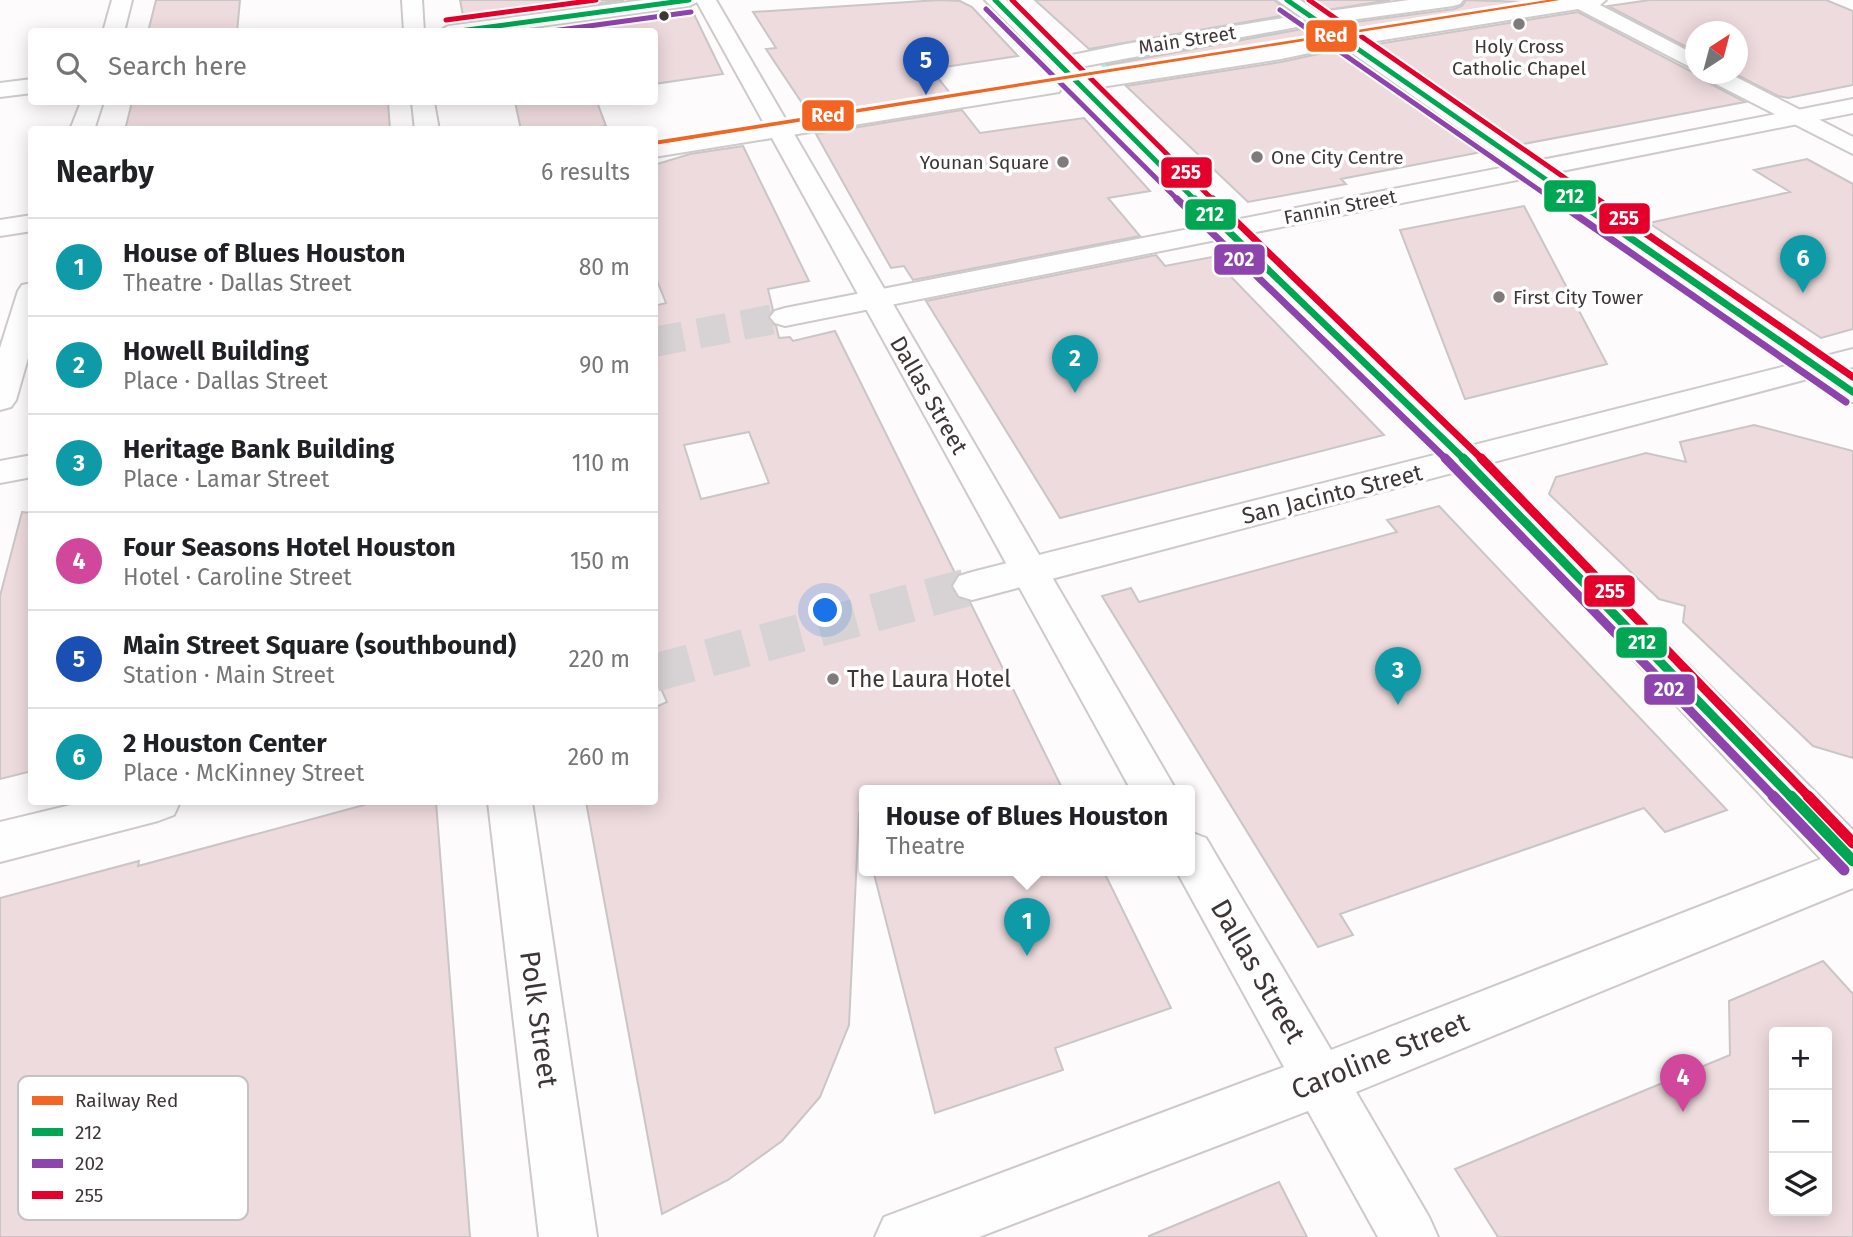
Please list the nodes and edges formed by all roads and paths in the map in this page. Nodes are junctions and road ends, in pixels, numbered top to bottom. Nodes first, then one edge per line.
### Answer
1 (122, 0) edge
2 (412, 0) edge
3 (689, 0) edge
4 (706, 0) edge
5 (995, 0) edge
6 (1453, 0) edge
7 (1584, 1) edge
8 (1291, 11) edge
9 (1329, 17) dead end
10 (114, 28) edge
11 (414, 28) edge
12 (477, 28) edge
13 (1345, 40) junction
14 (1685, 58) edge
15 (1080, 60) dead end
16 (1034, 69) dead end
17 (1101, 80) dead end
18 (1733, 84) edge
19 (28, 86) edge
20 (1051, 87) dead end
21 (0, 90) edge
22 (91, 105) edge
23 (423, 105) edge
24 (1853, 106) edge
25 (1796, 117) junction
26 (774, 121) junction
27 (83, 126) edge
28 (426, 126) edge
29 (658, 130) edge
30 (1853, 147) edge
31 (658, 149) edge
32 (1533, 170) junction
33 (28, 224) edge
34 (0, 228) edge
35 (1225, 229) junction
36 (28, 249) edge
37 (0, 253) edge
38 (874, 299) junction
39 (28, 305) edge
40 (785, 317) tunnel mouth
41 (1853, 358) edge
42 (1817, 367) junction
43 (1853, 392) edge
44 (0, 400) edge
45 (1465, 460) junction
46 (28, 467) edge
47 (0, 472) edge
48 (1030, 571) junction
49 (972, 586) tunnel mouth
50 (1151, 785) edge
51 (146, 805) edge
52 (510, 805) edge
53 (0, 842) edge
54 (1195, 861) edge
55 (1853, 861) edge
56 (1853, 867) edge
57 (1320, 1080) junction
58 (568, 1237) edge
59 (904, 1237) edge
60 (1409, 1237) edge

1 - 10 street
2 - 11 street
3 - 12 street
4 - 26 street, Dallas Street
5 - 35 street
6 - 9 street
7 - 13 street, Main Street
7 - 14 street
8 - 13 street
8 - 15 street, Main Street
13 - 17 street, Main Street
13 - 32 street
16 - 26 street
18 - 25 street
19 - 21 street
20 - 26 street
22 - 27 street
23 - 28 street
24 - 25 street, Fannin Street
25 - 30 street
25 - 32 street, Fannin Street
26 - 29 street
26 - 31 street
26 - 38 street, Dallas Street
32 - 35 street, Fannin Street
32 - 42 street
33 - 34 street
35 - 38 street, Fannin Street
35 - 45 street
36 - 37 street
38 - 40 street, Fannin Street
38 - 48 street, Dallas Street
39 - 44 street
41 - 42 street, San Jacinto Street
42 - 43 street
42 - 45 street, San Jacinto Street
45 - 48 street, San Jacinto Street
45 - 55 street
46 - 47 street
48 - 49 street, San Jacinto Street
48 - 50 street, Dallas Street
51 - 53 street
52 - 58 street, Polk Street
54 - 57 street, Dallas Street
56 - 57 street, Caroline Street
57 - 59 street, Caroline Street
57 - 60 street, Dallas Street

